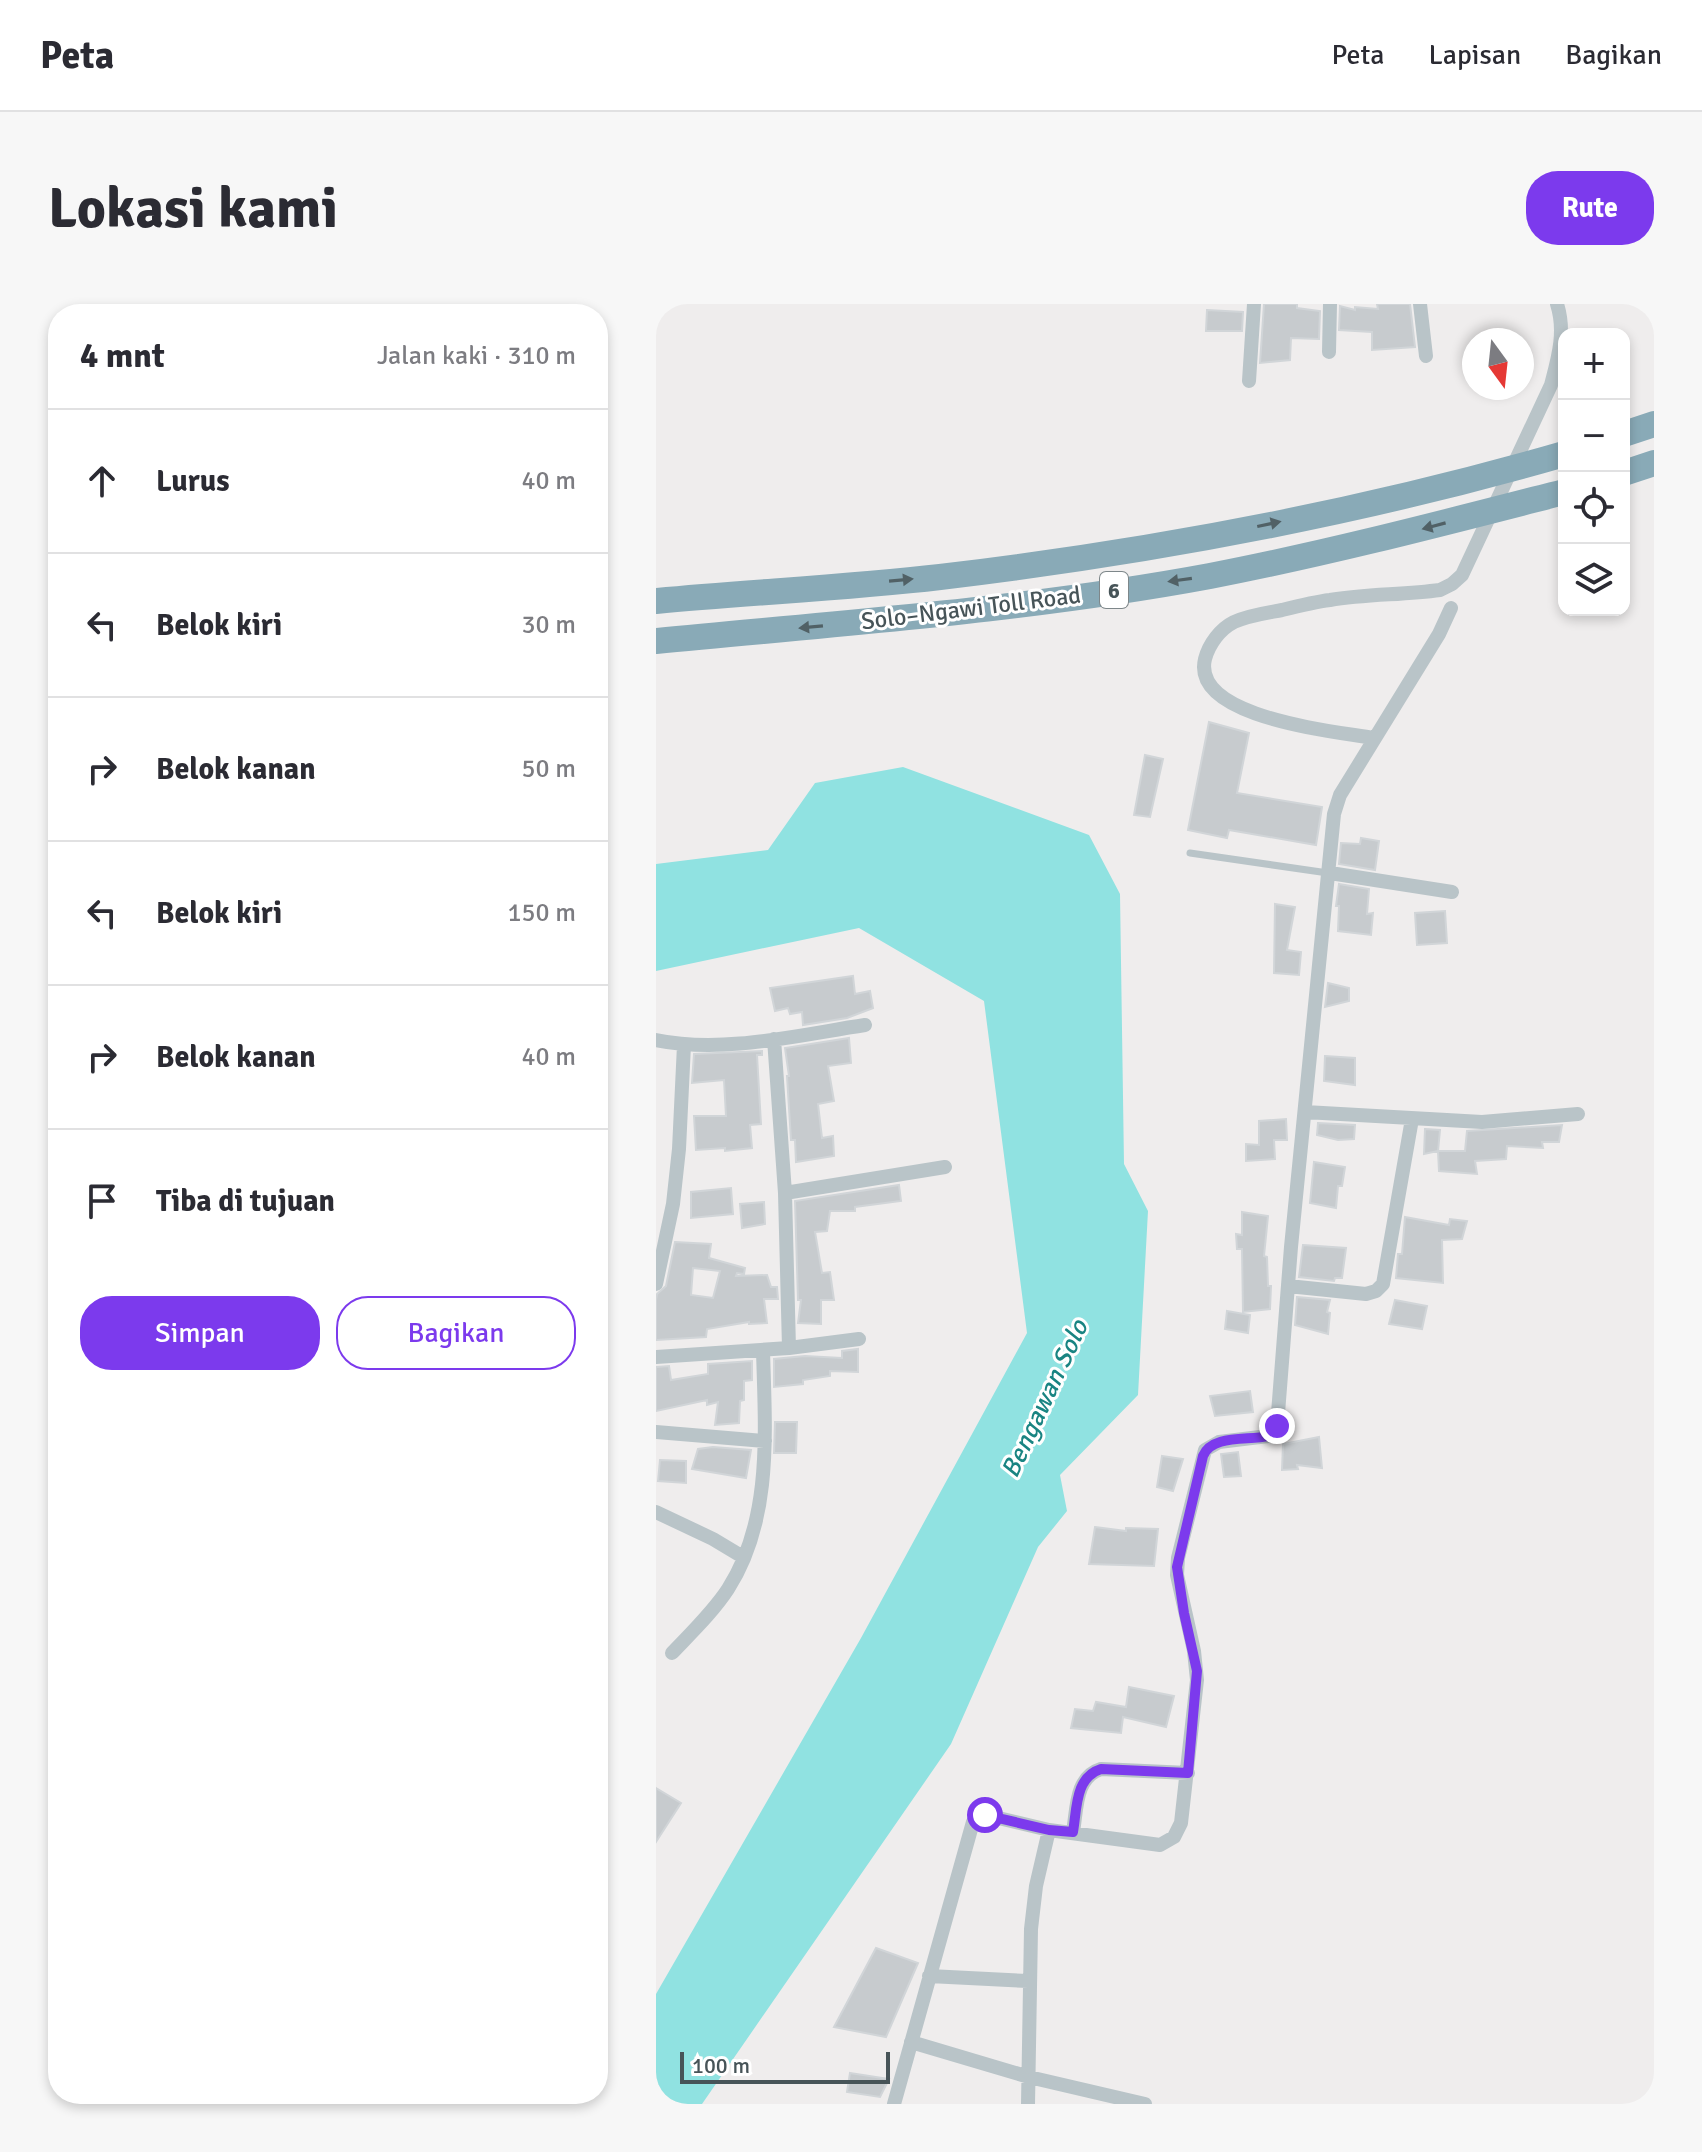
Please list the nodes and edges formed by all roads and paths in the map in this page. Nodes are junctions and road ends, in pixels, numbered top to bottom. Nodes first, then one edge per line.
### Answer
1 (1254, 304) edge
2 (1330, 304) edge
3 (1420, 304) edge
4 (1557, 304) edge
5 (1329, 352) dead end
6 (1426, 356) dead end
7 (1249, 381) dead end
8 (1654, 424) edge
9 (1630, 432) edge
10 (1558, 456) edge
11 (1654, 463) edge
12 (1627, 472) edge
13 (1558, 494) edge
14 (656, 601) edge
15 (1451, 608) dead end
16 (656, 641) edge
17 (1373, 738) junction
18 (1190, 853) dead end
19 (1330, 873) junction
20 (1452, 892) dead end
21 (865, 1025) dead end
22 (774, 1039) junction
23 (656, 1040) edge
24 (684, 1045) junction
25 (1305, 1112) junction
26 (1578, 1114) dead end
27 (1412, 1119) junction
28 (945, 1167) dead end
29 (785, 1193) junction
30 (656, 1284) edge
31 (1288, 1286) junction
32 (859, 1339) dead end
33 (789, 1348) junction
34 (763, 1350) junction
35 (656, 1357) edge
36 (656, 1432) edge
37 (765, 1441) junction
38 (656, 1512) edge
39 (743, 1557) junction
40 (672, 1653) dead end
41 (1188, 1773) junction
42 (1049, 1830) junction
43 (1073, 1832) junction
44 (929, 1976) junction
45 (1028, 1981) junction
46 (911, 2042) junction
47 (1029, 2077) junction
48 (894, 2104) edge
49 (1028, 2104) edge
50 (1145, 2104) edge

1 - 7 street
2 - 5 street
3 - 6 street
4 - 17 street
8 - 9 highway
14 -> 10 highway, Solo–Ngawi Toll Road / 6
11 - 12 highway
13 -> 16 highway, Solo–Ngawi Toll Road / 6
15 - 17 street
17 - 19 street
18 - 19 lane
19 - 20 street
19 - 25 street
21 - 22 street
22 - 24 street
22 - 29 street
23 - 24 street
24 - 30 street
25 - 27 street
25 - 31 street
26 - 27 street
27 - 31 street
28 - 29 street
29 - 33 street
31 - 41 street
32 - 33 street
33 - 34 street
34 - 35 street
34 - 37 street
36 - 37 street
37 - 39 street
38 - 39 street
39 - 40 street
41 - 43 street
41 - 43 street
42 - 43 street
42 - 44 street
42 - 45 street
44 - 45 street
44 - 46 street
45 - 47 street
46 - 47 street
46 - 48 street
47 - 49 street
47 - 50 street

